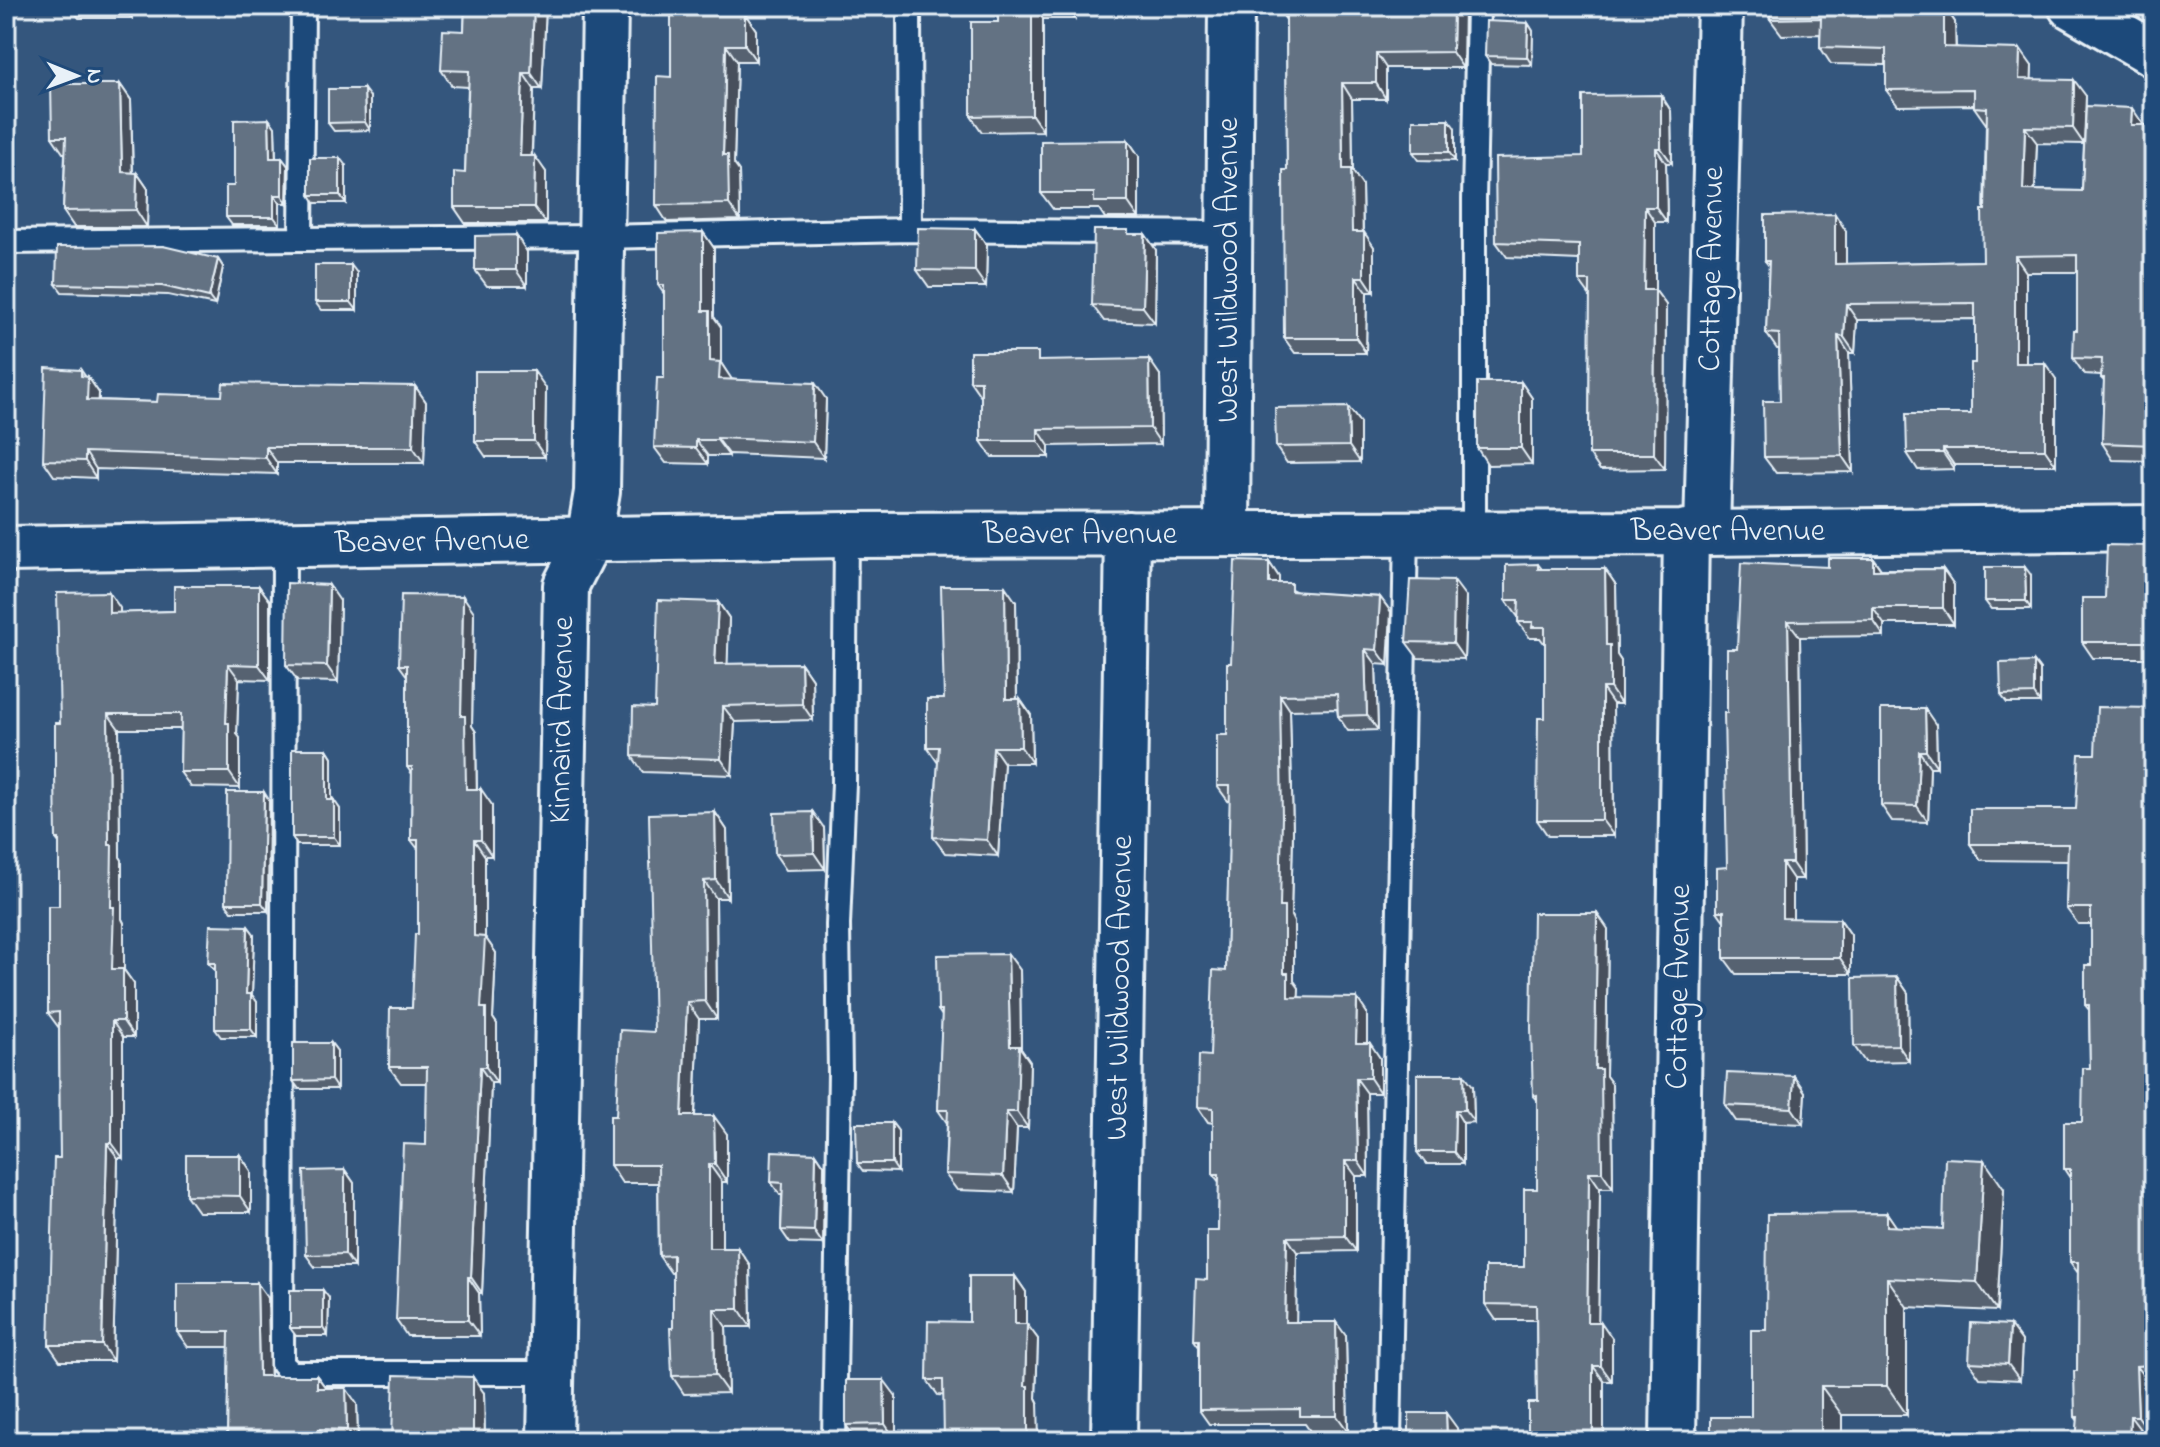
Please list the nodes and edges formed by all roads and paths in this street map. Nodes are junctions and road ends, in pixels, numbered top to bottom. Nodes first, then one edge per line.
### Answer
1 (303, 6) edge
2 (605, 6) edge
3 (909, 6) edge
4 (1231, 6) edge
5 (1478, 6) edge
6 (1720, 6) edge
7 (2071, 6) edge
8 (2154, 54) edge
9 (910, 230) junction
10 (1228, 233) junction
11 (601, 237) junction
12 (301, 239) junction
13 (6, 242) edge
14 (2154, 528) edge
15 (1406, 532) junction
16 (1474, 532) junction
17 (1696, 532) junction
18 (1128, 534) junction
19 (1227, 534) junction
20 (846, 535) junction
21 (589, 540) junction
22 (284, 546) junction
23 (6, 549) edge
24 (552, 1373) junction
25 (550, 1441) edge
26 (834, 1441) edge
27 (1114, 1441) edge
28 (1389, 1441) edge
29 (1673, 1441) edge

1 - 12 lane
2 - 11 street, Kinnaird Avenue
3 - 9 lane
4 - 10 street, West Wildwood Avenue
5 - 16 lane
6 - 17 street, Cottage Avenue
7 - 8 street
9 - 10 lane
9 - 11 lane
10 - 19 street, West Wildwood Avenue
11 - 12 lane
11 - 21 street, Kinnaird Avenue
12 - 13 lane
14 - 17 street, Beaver Avenue
15 - 16 street, Beaver Avenue
15 - 19 street, Beaver Avenue
15 - 28 lane
16 - 17 street, Beaver Avenue
17 - 29 street, Cottage Avenue
18 - 19 street, Beaver Avenue
18 - 20 street, Beaver Avenue
18 - 27 street, West Wildwood Avenue
20 - 21 street, Beaver Avenue
20 - 26 lane
21 - 22 street, Beaver Avenue
21 - 24 street, Kinnaird Avenue
22 - 23 street, Beaver Avenue
22 - 24 lane
24 - 25 street, Kinnaird Avenue

